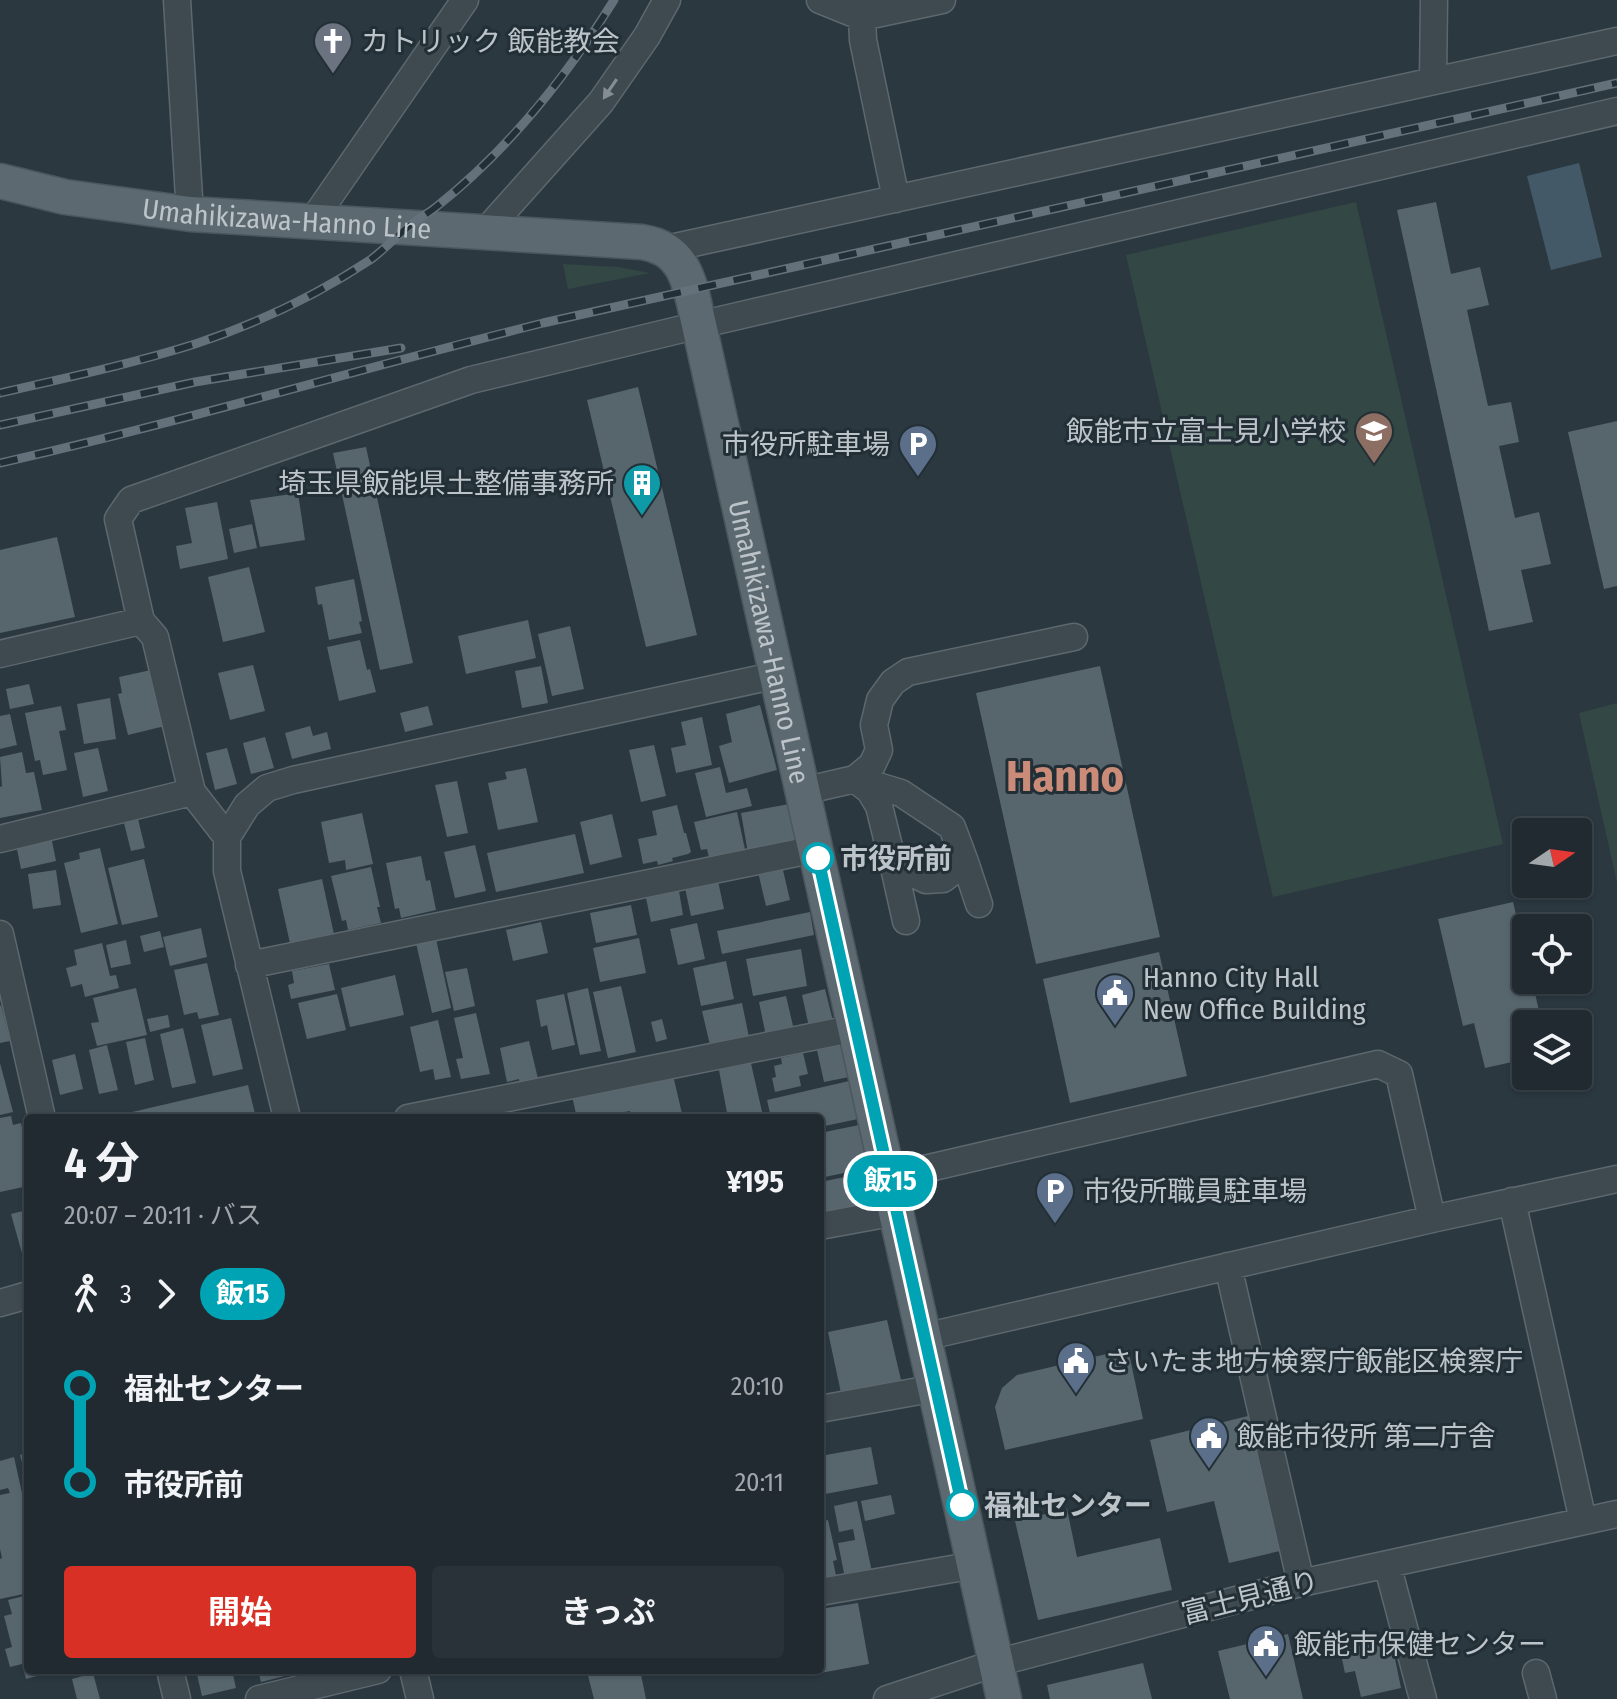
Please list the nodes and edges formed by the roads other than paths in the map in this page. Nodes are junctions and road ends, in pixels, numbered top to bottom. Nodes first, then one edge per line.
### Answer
1 (177, 0) edge
2 (465, 0) edge
3 (667, 0) edge
4 (820, 0) edge
5 (942, 0) edge
6 (1434, 0) edge
7 (865, 8) edge
8 (1617, 41) edge
9 (1433, 80) junction
10 (1617, 111) edge
11 (0, 181) edge
12 (896, 199) junction
13 (190, 214) junction
14 (311, 223) junction
15 (484, 233) junction
16 (666, 249) junction
17 (699, 325) junction
18 (141, 621) junction
19 (1074, 637) dead end
20 (0, 654) edge
21 (777, 675) junction
22 (855, 779) junction
23 (803, 791) junction
24 (192, 792) junction
25 (227, 837) junction
26 (0, 839) edge
27 (816, 849) junction
28 (965, 862) junction
29 (893, 863) junction
30 (979, 904) dead end
31 (906, 921) dead end
32 (0, 934) edge
33 (249, 965) junction
34 (856, 1028) junction
35 (41, 1114) edge
36 (286, 1114) edge
37 (428, 1114) edge
38 (890, 1177) junction
39 (1617, 1179) edge
40 (1512, 1201) junction
41 (896, 1212) junction
42 (1432, 1219) junction
43 (824, 1225) edge
44 (1228, 1266) junction
45 (24, 1296) edge
46 (0, 1303) edge
47 (924, 1337) junction
48 (936, 1388) junction
49 (824, 1408) edge
50 (1617, 1514) edge
51 (1583, 1521) junction
52 (1387, 1564) junction
53 (975, 1565) junction
54 (1301, 1583) junction
55 (824, 1591) edge
56 (996, 1663) junction
57 (1536, 1673) dead end
58 (171, 1674) edge
59 (362, 1674) edge
60 (414, 1674) edge
61 (177, 1699) edge
62 (259, 1699) edge
63 (420, 1699) edge
64 (887, 1699) edge
65 (1004, 1699) edge
66 (1423, 1699) edge
67 (1543, 1699) edge

1 - 13 street
2 - 14 street
3 -> 15 street
4 - 7 street
5 - 7 street
6 - 9 street
7 - 12 street
8 - 9 street
9 - 12 street
10 - 17 street
11 - 13 main road, Umahikizawa-Hanno Line
12 - 16 street
13 - 14 main road, Umahikizawa-Hanno Line
14 - 15 main road, Umahikizawa-Hanno Line
15 - 16 main road, Umahikizawa-Hanno Line
16 - 17 main road, Umahikizawa-Hanno Line
17 - 18 street
17 - 21 main road, Umahikizawa-Hanno Line
18 - 20 street
18 - 24 street
19 - 22 street
21 - 23 main road, Umahikizawa-Hanno Line
21 - 25 street
22 - 23 street
22 - 28 street
22 - 29 street
23 - 27 main road, Umahikizawa-Hanno Line
24 - 25 street
24 - 26 street
25 - 33 street
27 - 33 street
27 - 34 main road, Umahikizawa-Hanno Line
28 - 29 street
28 - 30 street
29 - 31 street
32 - 35 street
33 - 36 street
34 - 37 street
34 - 38 main road, Umahikizawa-Hanno Line
38 - 41 main road, Umahikizawa-Hanno Line
38 - 42 street
39 - 40 street
40 - 42 street
40 - 51 street
41 - 43 street
41 - 47 main road, Umahikizawa-Hanno Line
42 - 44 street
44 - 47 street
44 - 54 street
45 - 46 street
47 - 48 main road, Umahikizawa-Hanno Line
48 - 49 street
48 - 53 main road, Umahikizawa-Hanno Line
50 - 51 street, 富士見通り
51 - 52 street, 富士見通り
52 - 54 street, 富士見通り
52 - 66 street
53 - 55 street
53 - 56 main road, Umahikizawa-Hanno Line
54 - 56 street, 富士見通り
56 - 64 street, 富士見通り
56 - 65 main road, Umahikizawa-Hanno Line
57 - 67 street
58 - 61 street
59 - 62 street
60 - 63 street

